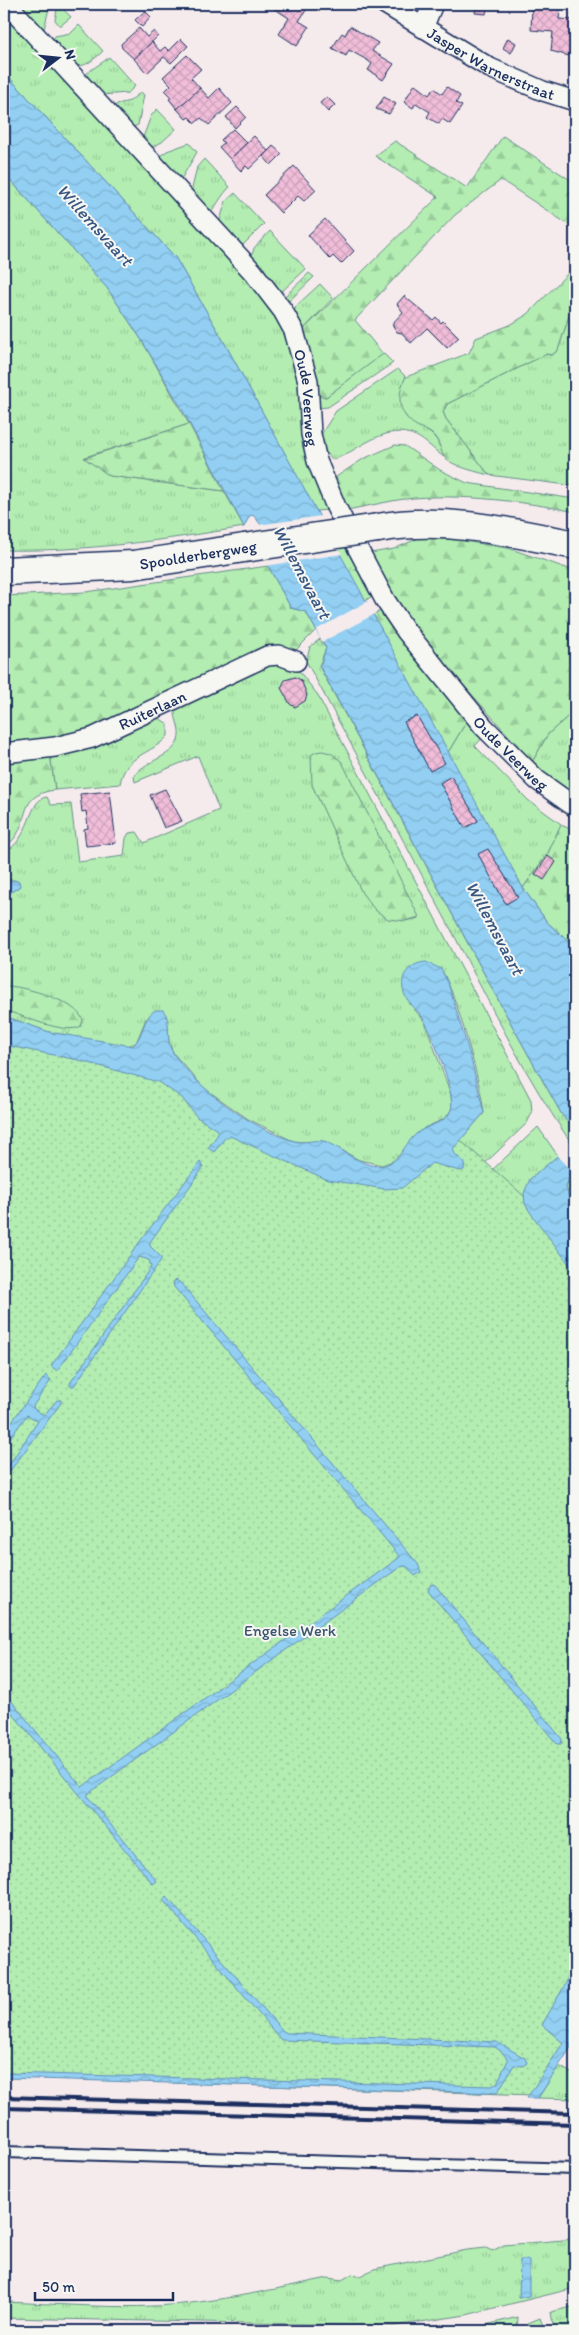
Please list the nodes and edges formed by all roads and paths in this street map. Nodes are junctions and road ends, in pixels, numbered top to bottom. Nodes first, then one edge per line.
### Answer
1 (7, 4) edge
2 (385, 4) edge
3 (433, 4) edge
4 (423, 28) junction
5 (575, 101) edge
6 (540, 538) junction
7 (575, 545) edge
8 (575, 551) edge
9 (4, 571) edge
10 (296, 662) dead end
11 (4, 753) edge
12 (575, 807) edge
13 (4, 2152) edge
14 (575, 2169) edge

1 - 12 street, Oude Veerweg
2 - 4 street, Jasper Warnerstraat
3 - 4 street
4 - 5 street, Jasper Warnerstraat
6 - 7 main road, Spoolderbergweg
6 - 8 main road, Spoolderbergweg
6 - 9 main road, Spoolderbergweg, bridge
10 - 11 street, Ruiterlaan
13 - 14 lane

